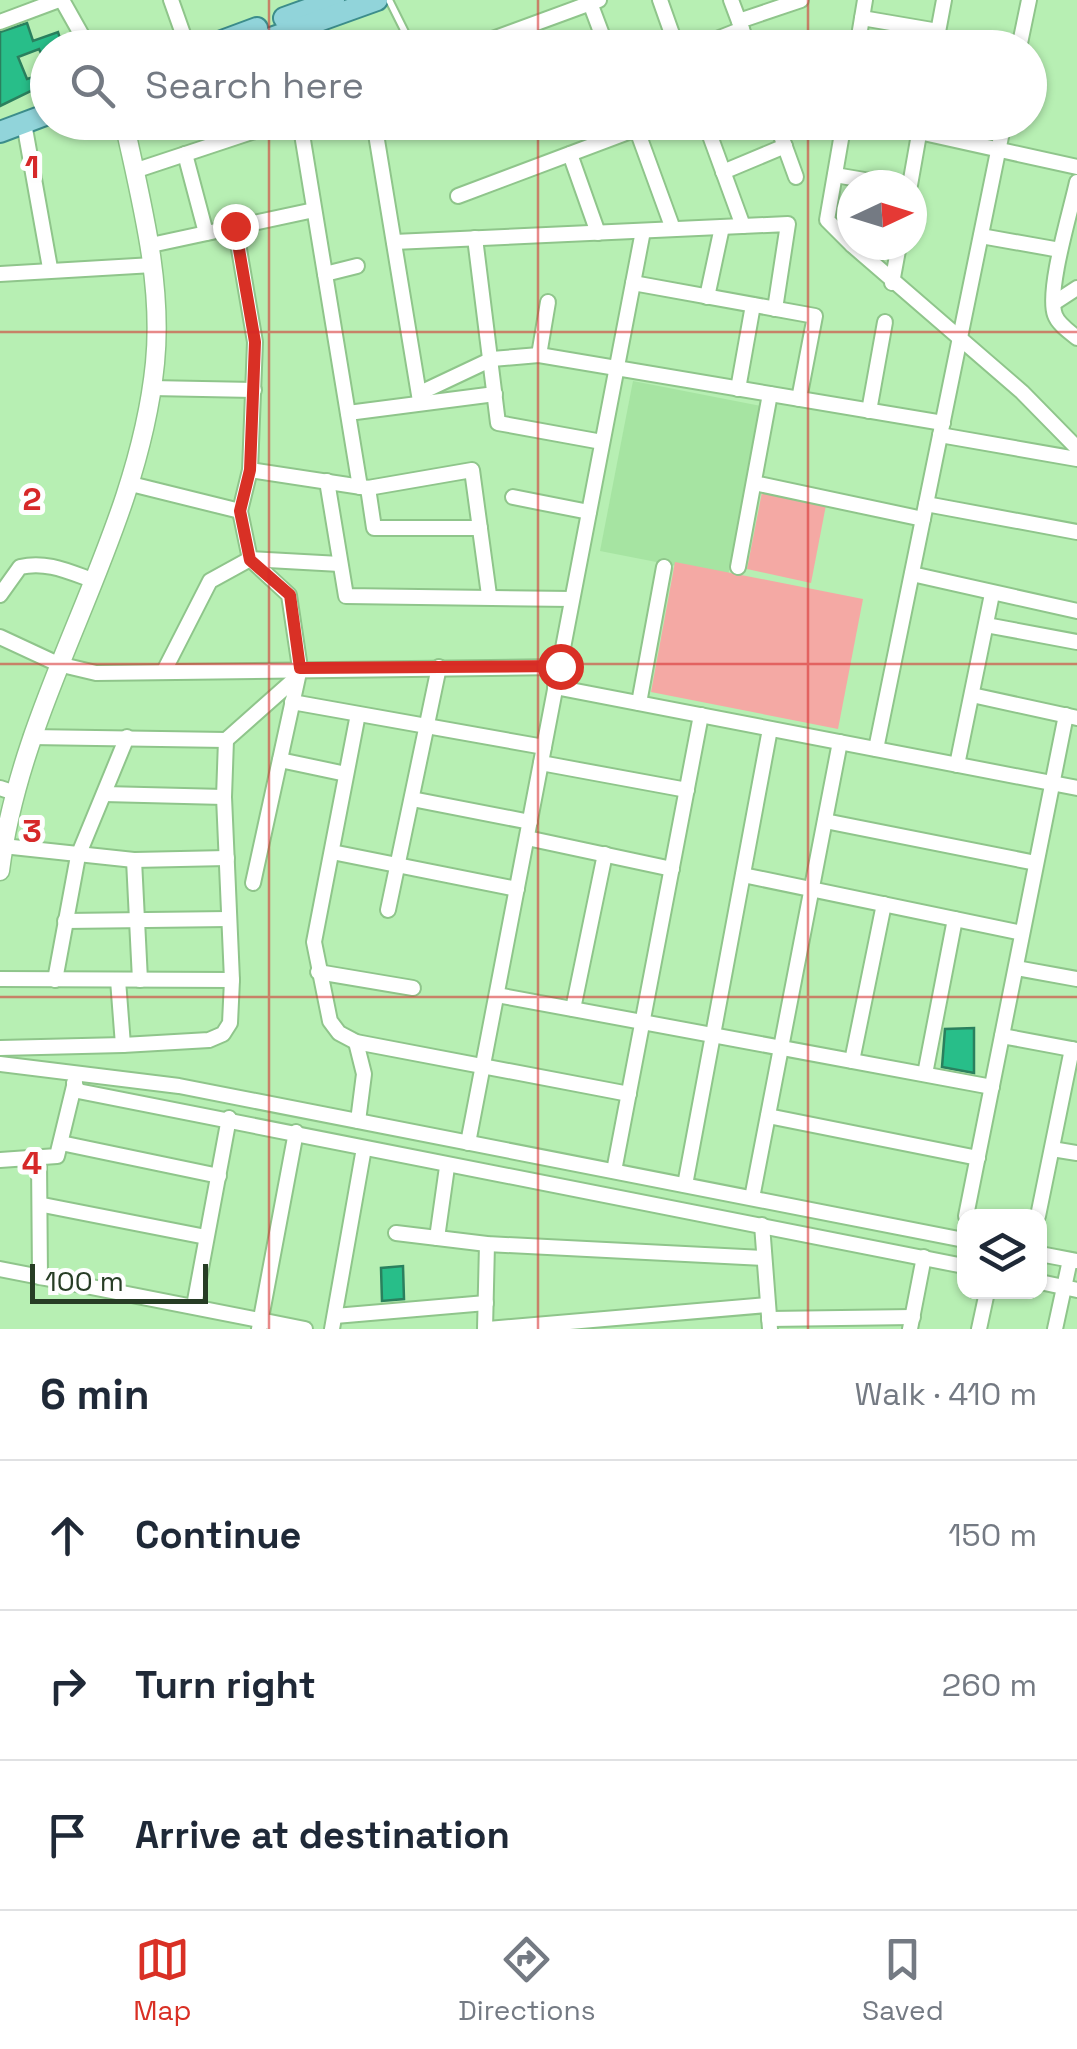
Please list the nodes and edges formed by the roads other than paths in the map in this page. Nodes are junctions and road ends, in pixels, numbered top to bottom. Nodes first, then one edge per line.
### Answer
1 (60, 0) edge
2 (171, 0) edge
3 (334, 0) edge
4 (377, 0) edge
5 (389, 0) edge
6 (660, 0) edge
7 (732, 0) edge
8 (802, 0) edge
9 (865, 0) edge
10 (944, 0) edge
11 (1029, 0) edge
12 (593, 1) edge
13 (862, 18) junction
14 (0, 22) edge
15 (741, 25) junction
16 (78, 30) edge
17 (182, 30) edge
18 (252, 30) edge
19 (293, 30) edge
20 (403, 30) edge
21 (515, 30) edge
22 (601, 30) edge
23 (671, 30) edge
24 (731, 30) edge
25 (743, 30) edge
26 (860, 30) edge
27 (938, 30) joint
28 (1023, 30) edge
29 (30, 121) edge
30 (24, 123) junction
31 (0, 132) edge
32 (128, 140) edge
33 (227, 140) edge
34 (303, 140) edge
35 (377, 140) edge
36 (602, 140) edge
37 (640, 140) edge
38 (711, 140) edge
39 (782, 140) edge
40 (841, 140) edge
41 (918, 140) edge
42 (969, 140) edge
43 (1001, 140) edge
44 (784, 146) junction
45 (999, 148) junction
46 (185, 154) junction
47 (570, 154) junction
48 (1077, 167) edge
49 (913, 170) edge
50 (134, 171) junction
51 (723, 172) junction
52 (835, 175) joint
53 (796, 177) dead end
54 (1077, 182) edge
55 (458, 196) dead end
56 (314, 210) junction
57 (235, 226) junction
58 (743, 226) junction
59 (722, 227) junction
60 (674, 229) junction
61 (837, 230) edge
62 (643, 231) junction
63 (206, 233) junction
64 (598, 233) junction
65 (981, 236) junction
66 (475, 238) junction
67 (394, 242) junction
68 (150, 244) junction
69 (1060, 250) junction
70 (868, 260) edge
71 (896, 260) edge
72 (152, 265) junction
73 (357, 266) dead end
74 (50, 268) junction
75 (0, 274) edge
76 (324, 274) junction
77 (892, 283) junction
78 (633, 284) junction
79 (1077, 288) edge
80 (707, 297) junction
81 (548, 302) dead end
82 (1054, 303) junction
83 (754, 305) junction
84 (776, 309) junction
85 (885, 322) dead end
86 (1077, 338) edge
87 (959, 342) junction
88 (538, 354) junction
89 (492, 359) junction
90 (616, 368) junction
91 (152, 388) junction
92 (738, 389) junction
93 (254, 390) junction
94 (495, 394) junction
95 (770, 394) junction
96 (420, 397) junction
97 (799, 399) junction
98 (869, 411) junction
99 (348, 412) junction
100 (941, 429) junction
101 (602, 442) junction
102 (1077, 448) edge
103 (1077, 459) edge
104 (250, 470) junction
105 (327, 481) junction
106 (754, 483) junction
107 (131, 484) junction
108 (364, 488) junction
109 (512, 497) dead end
110 (240, 511) junction
111 (589, 512) junction
112 (924, 512) junction
113 (480, 528) junction
114 (1077, 532) edge
115 (250, 560) junction
116 (340, 564) junction
117 (664, 567) dead end
118 (738, 567) dead end
119 (912, 574) junction
120 (92, 580) junction
121 (992, 594) junction
122 (489, 595) junction
123 (0, 596) edge
124 (572, 599) junction
125 (1077, 611) edge
126 (986, 625) junction
127 (0, 638) edge
128 (1076, 640) edge
129 (58, 664) junction
130 (560, 666) junction
131 (439, 667) junction
132 (164, 671) junction
133 (299, 672) junction
134 (556, 687) junction
135 (972, 695) junction
136 (292, 702) junction
137 (639, 703) junction
138 (358, 714) junction
139 (702, 715) junction
140 (1071, 716) edge
141 (427, 726) junction
142 (770, 729) junction
143 (127, 736) junction
144 (31, 737) junction
145 (226, 740) junction
146 (840, 742) junction
147 (544, 746) junction
148 (876, 749) junction
149 (280, 760) junction
150 (541, 762) junction
151 (958, 765) junction
152 (346, 774) junction
153 (1052, 783) junction
154 (1077, 788) edge
155 (687, 790) junction
156 (7, 791) edge
157 (104, 794) junction
158 (224, 796) junction
159 (412, 799) junction
160 (825, 821) junction
161 (528, 830) junction
162 (3, 846) junction
163 (332, 852) junction
164 (605, 854) junction
165 (78, 856) junction
166 (226, 858) junction
167 (134, 860) junction
168 (1036, 863) junction
169 (399, 866) junction
170 (672, 868) junction
171 (0, 871) edge
172 (743, 875) junction
173 (253, 884) dead end
174 (812, 889) junction
175 (517, 890) junction
176 (884, 904) junction
177 (388, 910) dead end
178 (230, 919) junction
179 (955, 919) junction
180 (65, 920) junction
181 (137, 920) junction
182 (1022, 933) junction
183 (1016, 968) junction
184 (318, 972) junction
185 (0, 978) edge
186 (1077, 979) edge
187 (55, 980) junction
188 (118, 980) junction
189 (140, 980) junction
190 (232, 980) junction
191 (412, 988) dead end
192 (496, 995) junction
193 (573, 1009) junction
194 (643, 1022) junction
195 (713, 1035) junction
196 (1002, 1036) junction
197 (356, 1042) junction
198 (123, 1045) junction
199 (0, 1048) edge
200 (781, 1048) junction
201 (1075, 1049) edge
202 (852, 1061) junction
203 (0, 1064) edge
204 (484, 1064) junction
205 (925, 1074) junction
206 (76, 1079) junction
207 (992, 1087) junction
208 (629, 1094) junction
209 (768, 1116) junction
210 (228, 1118) junction
211 (358, 1121) junction
212 (296, 1132) junction
213 (61, 1142) junction
214 (468, 1143) junction
215 (364, 1148) junction
216 (1052, 1148) junction
217 (1077, 1153) edge
218 (978, 1158) junction
219 (0, 1160) edge
220 (39, 1160) junction
221 (447, 1167) junction
222 (614, 1171) junction
223 (219, 1176) junction
224 (684, 1185) junction
225 (752, 1198) junction
226 (42, 1205) junction
227 (967, 1209) edge
228 (1039, 1209) edge
229 (762, 1224) junction
230 (396, 1234) dead end
231 (957, 1234) edge
232 (206, 1236) junction
233 (437, 1238) junction
234 (487, 1244) junction
235 (1047, 1255) edge
236 (924, 1257) junction
237 (764, 1258) junction
238 (1074, 1261) edge
239 (957, 1264) edge
240 (0, 1269) edge
241 (40, 1276) junction
242 (1071, 1289) edge
243 (985, 1299) edge
244 (486, 1303) junction
245 (194, 1306) junction
246 (769, 1318) edge
247 (333, 1322) edge
248 (912, 1323) edge
249 (260, 1324) edge
250 (556, 1327) edge
251 (305, 1329) edge
252 (486, 1329) edge
253 (979, 1329) edge
254 (1055, 1329) edge

1 - 14 street
1 - 16 street
2 - 17 street
3 - 18 main road
4 - 19 main road
5 - 20 lane
6 - 23 street
7 - 15 street
8 - 15 street
9 - 13 street
10 - 27 street
11 - 28 street
12 - 21 street
12 - 22 street
13 - 26 street
13 - 27 street
15 - 24 street
15 - 25 street
29 - 30 main road
30 - 31 main road
30 - 74 street
32 - 50 street
33 - 46 street
34 - 56 street
35 - 67 street
36 - 47 street
37 - 60 street
38 - 51 street
39 - 44 street
40 - 52 street
41 - 49 street
42 - 45 street
43 - 45 street
44 - 51 street
44 - 53 street
45 - 48 street
45 - 65 street
46 - 50 street
46 - 63 street
47 - 55 street
47 - 64 street
50 - 68 street
51 - 58 street
52 - 61 street
54 - 69 street
56 - 57 street
56 - 76 street
57 - 63 street
57 - 93 street
58 - 59 street
58 - 84 street
59 - 60 street
59 - 80 street
60 - 62 street
62 - 64 street
62 - 78 street
63 - 68 street
64 - 66 street
65 - 69 street
65 - 87 street
66 - 67 street
66 - 89 street
67 - 96 street
68 - 72 street
69 - 82 street
70 - 77 street
71 - 77 street
72 - 74 street
72 - 91 street
73 - 76 street
74 - 75 street
76 - 99 street
77 - 87 street
78 - 80 street
78 - 90 street
79 - 82 street
80 - 83 street
81 - 88 street
82 - 86 street
83 - 84 street
83 - 92 street
84 - 97 street
85 - 98 street
87 - 100 street
87 - 102 street
88 - 89 street
88 - 90 street
89 - 94 street
89 - 96 street
90 - 92 street
90 - 101 street
91 - 93 street
91 - 107 street
92 - 95 street
93 - 104 street
94 - 96 street
94 - 101 street
95 - 97 street
95 - 106 street
96 - 99 street
97 - 98 street
98 - 100 street
99 - 108 street
100 - 103 street
100 - 112 street
101 - 111 street
104 - 105 street
104 - 110 street
105 - 108 street
105 - 116 street
106 - 112 street
106 - 118 street
107 - 110 street
107 - 120 street
108 - 113 street
108 - 113 street
109 - 111 street
110 - 115 street
111 - 124 street
112 - 114 street
112 - 119 street
113 - 122 street
115 - 116 street
115 - 132 street
115 - 133 street
116 - 122 street
117 - 137 street
119 - 121 street
119 - 148 street
120 - 123 street
120 - 129 street
121 - 125 street
121 - 126 street
122 - 124 street
124 - 130 street
126 - 128 street
126 - 135 street
127 - 129 street
129 - 132 street
129 - 144 street
130 - 131 street
130 - 134 street
131 - 133 street
131 - 141 street
132 - 133 street
133 - 136 street
133 - 145 street
134 - 137 street
134 - 147 street
135 - 140 street
135 - 151 street
136 - 138 street
136 - 149 street
137 - 139 street
138 - 141 street
138 - 152 street
139 - 142 street
139 - 155 street
140 - 153 street
141 - 147 street
141 - 159 street
142 - 146 street
142 - 172 street
143 - 144 street
143 - 145 street
143 - 157 street
144 - 156 street
145 - 158 street
146 - 148 street
146 - 160 street
147 - 150 street
148 - 151 street
149 - 152 street
149 - 173 street
150 - 155 street
150 - 161 street
151 - 153 street
152 - 163 street
153 - 154 street
153 - 168 street
155 - 170 street
156 - 162 street
157 - 158 street
157 - 165 street
158 - 166 street
159 - 161 street
159 - 169 street
160 - 168 street
160 - 174 street
161 - 164 street
161 - 175 street
162 - 165 street
162 - 171 street
163 - 169 street
163 - 184 street
164 - 170 street
164 - 193 street
165 - 167 street
165 - 180 street
166 - 167 street
166 - 178 street
167 - 181 street
168 - 182 street
169 - 175 street
169 - 177 street
170 - 194 street
172 - 174 street
172 - 195 street
174 - 176 street
174 - 200 street
175 - 192 street
176 - 179 street
176 - 202 street
178 - 181 street
178 - 190 street
179 - 182 street
179 - 205 street
180 - 181 street
180 - 187 street
181 - 189 street
182 - 183 street
183 - 186 street
183 - 196 street
184 - 191 street
184 - 197 street
185 - 187 street
187 - 188 street
188 - 189 street
188 - 198 street
189 - 190 street
190 - 198 street
192 - 193 street
192 - 204 street
193 - 194 street
194 - 195 street
194 - 208 street
195 - 200 street
195 - 224 street
196 - 201 street
196 - 207 street
197 - 204 street
197 - 211 street
198 - 199 street
200 - 202 street
200 - 209 street
201 - 216 street
202 - 205 street
203 - 206 street
204 - 208 street
204 - 214 street
205 - 207 street
206 - 210 street
206 - 211 street
206 - 213 street
207 - 218 street
208 - 222 street
209 - 218 street
209 - 225 street
210 - 212 street
210 - 223 street
211 - 214 street
212 - 215 street
212 - 249 street
213 - 220 street
213 - 223 street
214 - 222 street
215 - 221 street
215 - 247 street
216 - 217 street
216 - 228 street
218 - 227 street
219 - 220 street
220 - 226 street
221 - 229 street
221 - 233 street
222 - 224 street
223 - 232 street
224 - 225 street
225 - 231 street
226 - 232 street
226 - 241 street
229 - 236 street
229 - 237 street
230 - 233 street
232 - 245 street
233 - 234 street
234 - 237 street
234 - 244 street
235 - 238 street
236 - 239 street
236 - 248 street
237 - 246 street
238 - 242 street
240 - 241 street
241 - 245 street
242 - 254 street
243 - 253 street
244 - 247 street
244 - 252 street
245 - 249 street
246 - 248 street
246 - 250 street
249 - 251 street
250 - 252 street

